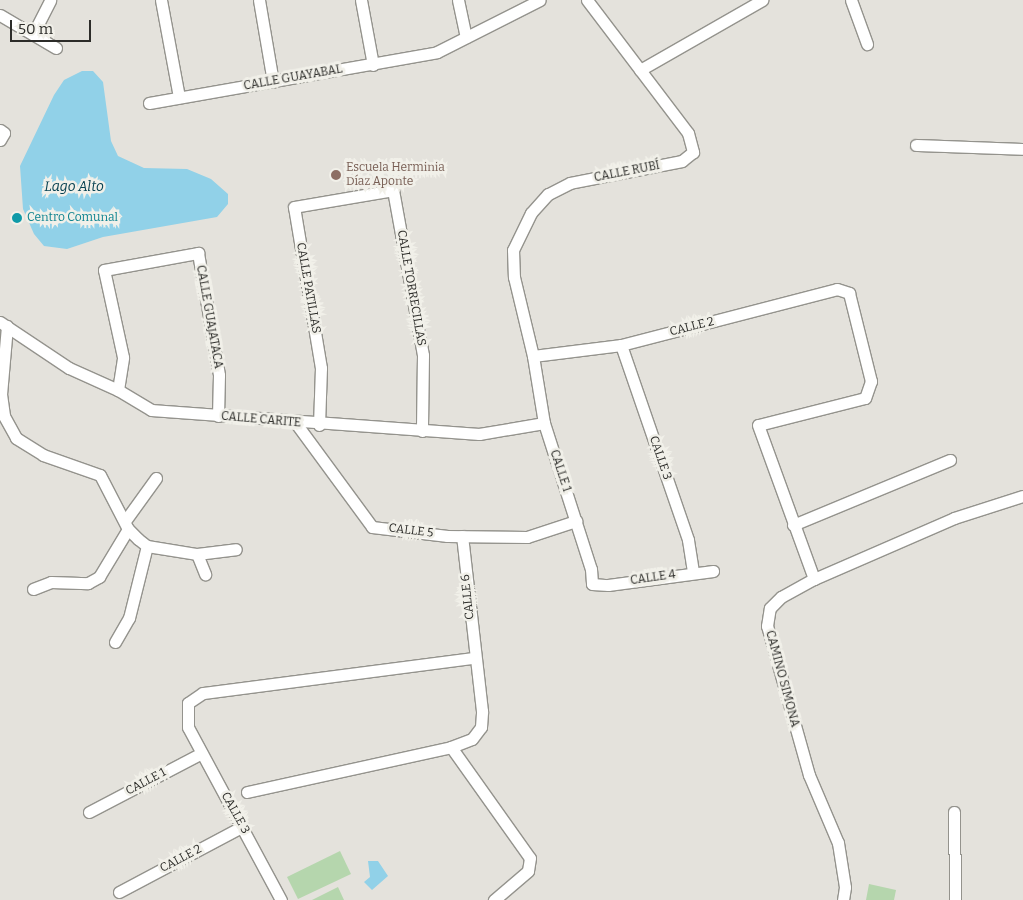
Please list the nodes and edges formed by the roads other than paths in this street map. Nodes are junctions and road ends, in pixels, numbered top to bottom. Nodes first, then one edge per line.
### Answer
1 (50, 0) edge
2 (161, 0) edge
3 (258, 0) edge
4 (361, 0) edge
5 (458, 0) edge
6 (540, 0) edge
7 (587, 0) edge
8 (762, 0) edge
9 (851, 0) edge
10 (0, 15) edge
11 (33, 34) junction
12 (466, 37) junction
13 (868, 44) dead end
14 (56, 48) dead end
15 (373, 65) junction
16 (640, 70) junction
17 (273, 82) junction
18 (179, 97) junction
19 (149, 103) dead end
20 (0, 130) edge
21 (0, 140) edge
22 (916, 145) dead end
23 (1023, 149) edge
24 (349, 197) joint
25 (3, 324) edge
26 (621, 345) junction
27 (533, 356) junction
28 (118, 390) junction
29 (218, 416) junction
30 (295, 422) junction
31 (544, 422) junction
32 (319, 424) junction
33 (422, 431) junction
34 (950, 460) dead end
35 (156, 478) dead end
36 (1023, 496) edge
37 (576, 521) junction
38 (127, 525) junction
39 (793, 525) junction
40 (462, 536) junction
41 (146, 546) junction
42 (236, 549) dead end
43 (197, 554) junction
44 (713, 571) dead end
45 (693, 572) junction
46 (206, 574) dead end
47 (814, 579) junction
48 (592, 584) joint
49 (33, 589) dead end
50 (114, 642) dead end
51 (474, 658) junction
52 (451, 747) junction
53 (202, 753) junction
54 (247, 792) dead end
55 (89, 812) dead end
56 (954, 812) dead end
57 (243, 826) junction
58 (119, 892) dead end
59 (281, 900) edge
60 (494, 900) edge
61 (843, 900) edge
62 (955, 900) edge

1 - 11 street
2 - 18 street
3 - 17 street
4 - 15 street
5 - 12 street
6 - 12 street, CALLE GUAYABAL
7 - 16 street, CALLE RUBÍ
8 - 16 street
9 - 13 street
10 - 11 street
11 - 14 street
12 - 15 street, CALLE GUAYABAL
15 - 17 street, CALLE GUAYABAL
16 - 27 street, CALLE RUBÍ
17 - 18 street, CALLE GUAYABAL
18 - 19 street, CALLE GUAYABAL
20 - 21 street
22 - 23 street
24 - 32 street, CALLE PATILLAS
24 - 33 street, CALLE TORRECILLAS
25 - 28 street, CALLE CARITE
25 - 38 street
26 - 27 street, CALLE 2
26 - 39 street, CALLE 2
26 - 45 street, CALLE 3
27 - 31 street, CALLE 1
28 - 29 street, CALLE CARITE
28 - 29 street, CALLE GUAJATACA
29 - 30 street, CALLE CARITE
30 - 32 street, CALLE CARITE
30 - 40 street, CALLE 5
31 - 33 street, CALLE CARITE
31 - 37 street, CALLE 1
32 - 33 street, CALLE CARITE
34 - 39 street
35 - 38 street
36 - 47 street, CAMINO SIMONA
37 - 40 street, CALLE 5
37 - 48 street, CALLE 1
38 - 41 street
38 - 49 street
39 - 47 street
40 - 51 street, CALLE 6
41 - 43 street
41 - 50 street
42 - 43 street
43 - 46 street
44 - 45 street, CALLE 4
45 - 48 street, CALLE 4
47 - 61 street, CAMINO SIMONA
51 - 52 street, CALLE 6
51 - 53 street, CALLE 3
52 - 54 street, CALLE 6
52 - 60 street
53 - 55 street, CALLE 1
53 - 57 street, CALLE 3
56 - 62 street
57 - 58 street, CALLE 2
57 - 59 street, CALLE 3

